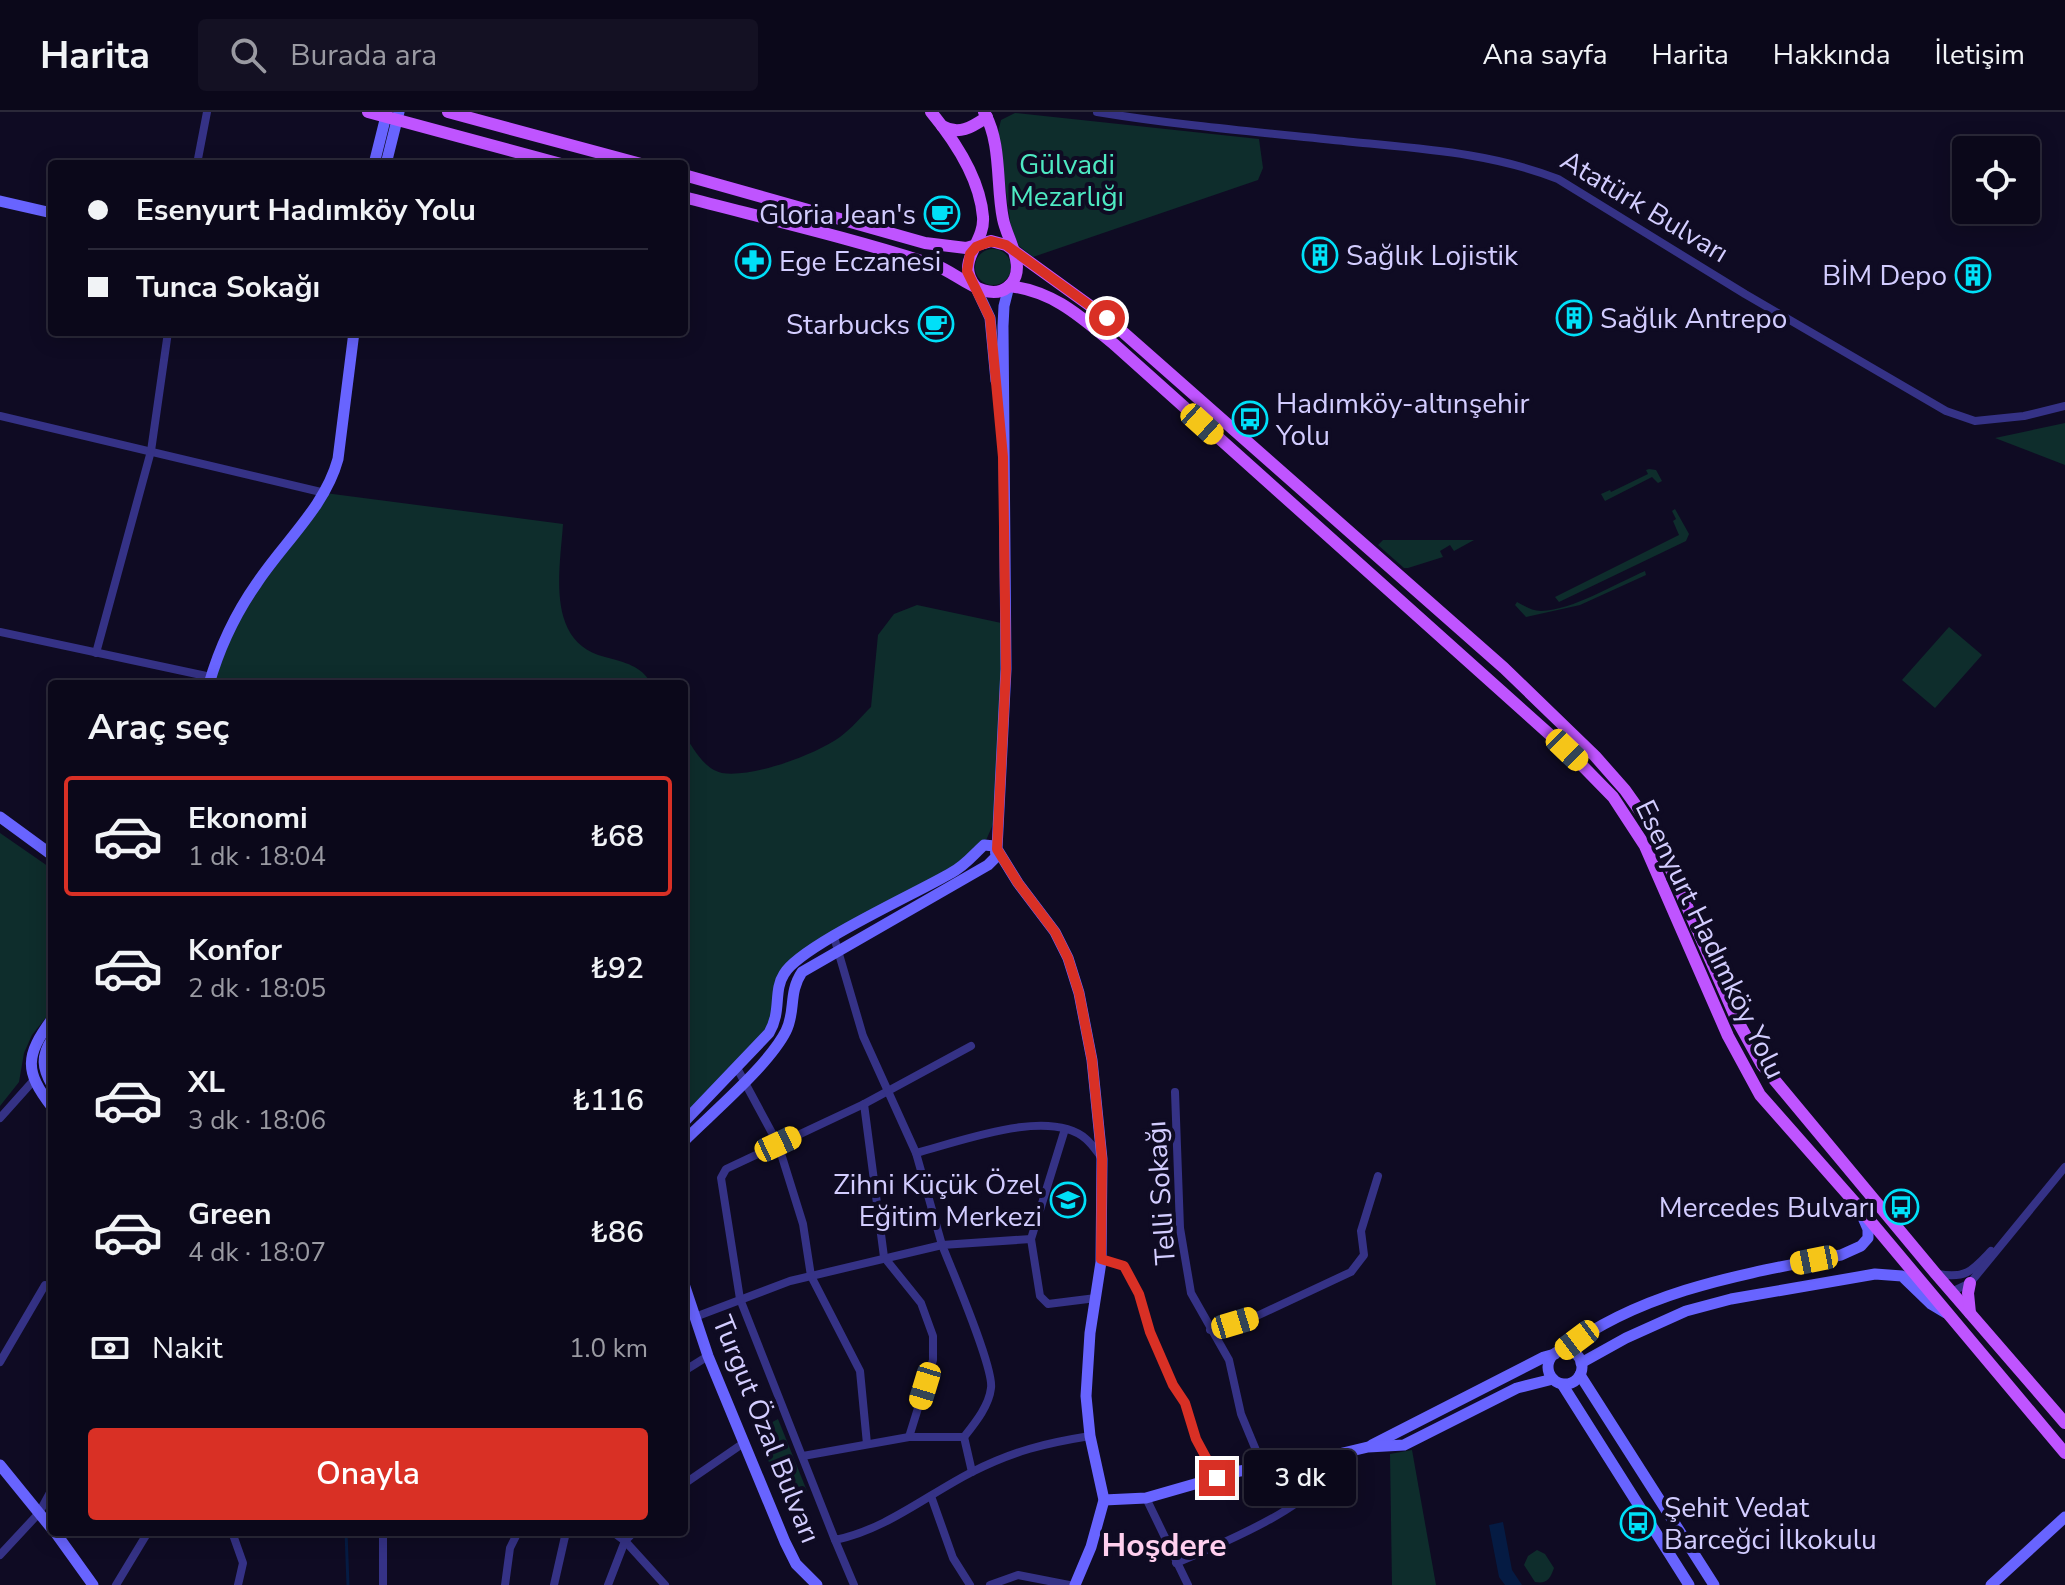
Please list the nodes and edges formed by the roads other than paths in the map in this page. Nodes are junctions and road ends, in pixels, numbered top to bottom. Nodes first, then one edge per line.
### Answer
1 (207, 112) edge
2 (368, 112) edge
3 (448, 112) edge
4 (931, 112) edge
5 (1097, 112) edge
6 (988, 114) edge
7 (392, 115) edge
8 (942, 126) junction
9 (198, 160) edge
10 (375, 160) edge
11 (386, 160) edge
12 (547, 160) edge
13 (626, 160) edge
14 (688, 176) edge
15 (688, 198) edge
16 (0, 201) edge
17 (48, 212) edge
18 (976, 247) junction
19 (1012, 251) junction
20 (975, 286) junction
21 (1009, 286) junction
22 (167, 336) edge
23 (353, 336) edge
24 (2065, 406) edge
25 (0, 416) edge
26 (151, 451) junction
27 (1003, 457) junction
28 (325, 493) junction
29 (1, 630) edge
30 (96, 653) junction
31 (210, 680) edge
32 (1578, 740) junction
33 (1567, 750) junction
34 (0, 817) edge
35 (997, 849) junction
36 (48, 852) edge
37 (834, 937) junction
38 (838, 950) junction
39 (48, 1025) edge
40 (48, 1046) edge
41 (971, 1046) dead end
42 (737, 1068) junction
43 (48, 1078) edge
44 (34, 1080) junction
45 (744, 1081) junction
46 (889, 1091) junction
47 (1175, 1092) dead end
48 (48, 1101) edge
49 (864, 1104) junction
50 (0, 1118) edge
51 (688, 1118) edge
52 (1065, 1129) junction
53 (688, 1137) edge
54 (778, 1144) junction
55 (916, 1153) junction
56 (1102, 1159) junction
57 (2063, 1172) edge
58 (1378, 1176) dead end
59 (1857, 1205) junction
60 (1031, 1239) junction
61 (2001, 1244) junction
62 (942, 1245) junction
63 (884, 1257) junction
64 (1101, 1259) junction
65 (1936, 1274) junction
66 (811, 1276) junction
67 (1970, 1283) junction
68 (48, 1286) edge
69 (1951, 1292) junction
70 (688, 1296) edge
71 (1096, 1298) junction
72 (740, 1299) junction
73 (1970, 1313) junction
74 (1950, 1315) junction
75 (695, 1317) junction
76 (1210, 1330) junction
77 (1558, 1353) junction
78 (708, 1356) junction
79 (0, 1362) edge
80 (688, 1368) edge
81 (1581, 1369) junction
82 (1557, 1381) junction
83 (2065, 1423) edge
84 (1090, 1436) junction
85 (909, 1437) junction
86 (964, 1437) junction
87 (745, 1442) junction
88 (867, 1444) junction
89 (1368, 1447) junction
90 (2065, 1453) edge
91 (803, 1456) junction
92 (1322, 1458) junction
93 (0, 1465) edge
94 (1263, 1467) junction
95 (972, 1472) junction
96 (1217, 1478) junction
97 (688, 1481) edge
98 (48, 1496) edge
99 (931, 1496) junction
100 (1146, 1498) junction
101 (1104, 1500) junction
102 (39, 1513) junction
103 (2065, 1517) edge
104 (48, 1524) edge
105 (57, 1536) edge
106 (146, 1536) edge
107 (233, 1536) edge
108 (383, 1536) edge
109 (516, 1536) edge
110 (565, 1536) edge
111 (618, 1536) edge
112 (630, 1536) edge
113 (835, 1540) junction
114 (625, 1541) junction
115 (0, 1555) edge
116 (1176, 1563) junction
117 (93, 1585) edge
118 (116, 1585) edge
119 (238, 1585) edge
120 (383, 1585) edge
121 (505, 1585) edge
122 (554, 1585) edge
123 (608, 1585) edge
124 (665, 1585) edge
125 (817, 1585) edge
126 (854, 1585) edge
127 (970, 1585) edge
128 (990, 1585) edge
129 (1072, 1585) edge
130 (1188, 1585) edge
131 (1689, 1585) edge
132 (1714, 1585) edge
133 (1991, 1585) edge

1 - 9 street
2 - 7 main road
3 - 13 main road
4 - 8 main road
5 - 24 street, Atatürk Bulvarı
6 - 8 main road
6 - 19 main road
7 - 10 street
7 - 11 street
7 - 12 main road
8 - 18 main road
14 - 18 main road
15 - 20 main road
16 - 17 street
18 - 19 main road
18 - 20 main road
19 - 21 main road
19 - 32 main road, Esenyurt Hadımköy Yolu
20 - 21 main road
20 - 27 street
21 - 27 street
21 - 33 main road, Esenyurt Hadımköy Yolu
22 - 26 street
23 - 28 street
25 - 26 street
26 - 28 street
26 - 30 street
27 - 35 street
28 - 31 street
29 - 30 street
30 - 31 street
32 - 33 main road
32 - 65 main road, Esenyurt Hadımköy Yolu
33 - 59 main road, Esenyurt Hadımköy Yolu
34 - 36 street
35 - 37 street
35 - 38 street
35 - 56 street
37 - 38 street
37 - 42 street
38 - 45 street
38 - 46 street
39 - 44 street
40 - 43 street
41 - 46 street
42 - 45 street
42 - 51 street
44 - 48 street
44 - 50 street
45 - 53 street
45 - 54 street
46 - 49 street
46 - 55 street
47 - 76 street, Telli Sokağı
49 - 54 street
49 - 63 street
52 - 55 street
52 - 56 street
52 - 60 street
54 - 66 street
54 - 72 street
55 - 62 street
56 - 64 street
57 - 61 street
58 - 76 street
59 - 74 main road, Esenyurt Hadımköy Yolu
59 - 77 street
60 - 62 street
60 - 71 street
61 - 65 street
61 - 67 street
62 - 63 street
62 - 86 street
63 - 66 street
63 - 85 street
64 - 71 street
64 - 96 street
65 - 69 main road, Esenyurt Hadımköy Yolu
66 - 72 street
66 - 88 street
67 - 69 street
67 - 73 main road
68 - 79 street
69 - 73 main road, Esenyurt Hadımköy Yolu
70 - 75 street, Turgut Özal Bulvarı
71 - 84 street
72 - 75 street
72 - 91 street
73 - 83 main road, Esenyurt Hadımköy Yolu
74 - 81 street
74 - 90 main road, Esenyurt Hadımköy Yolu
75 - 78 street, Turgut Özal Bulvarı
76 - 94 street, Telli Sokağı
77 - 81 street
77 - 82 street
77 - 89 street
78 - 80 street
78 - 87 street, Turgut Özal Bulvarı
81 - 82 street
81 - 132 street
82 - 89 street
82 - 131 street
84 - 95 street
84 - 101 street
85 - 86 street
85 - 88 street
86 - 95 street
87 - 97 street
87 - 125 street, Turgut Özal Bulvarı
88 - 91 street
89 - 92 street
91 - 113 street
92 - 94 street
92 - 116 street
93 - 102 street
94 - 96 street
95 - 99 street
96 - 100 street
98 - 102 street
99 - 113 street
99 - 127 street
100 - 101 street
100 - 116 street
101 - 129 street
102 - 104 street
102 - 115 street
103 - 133 street
105 - 117 street
106 - 118 street
107 - 119 street
108 - 120 street
109 - 121 street
110 - 122 street
111 - 114 street
112 - 114 street
113 - 126 street
114 - 123 street
114 - 124 street
116 - 130 street
128 - 129 street

